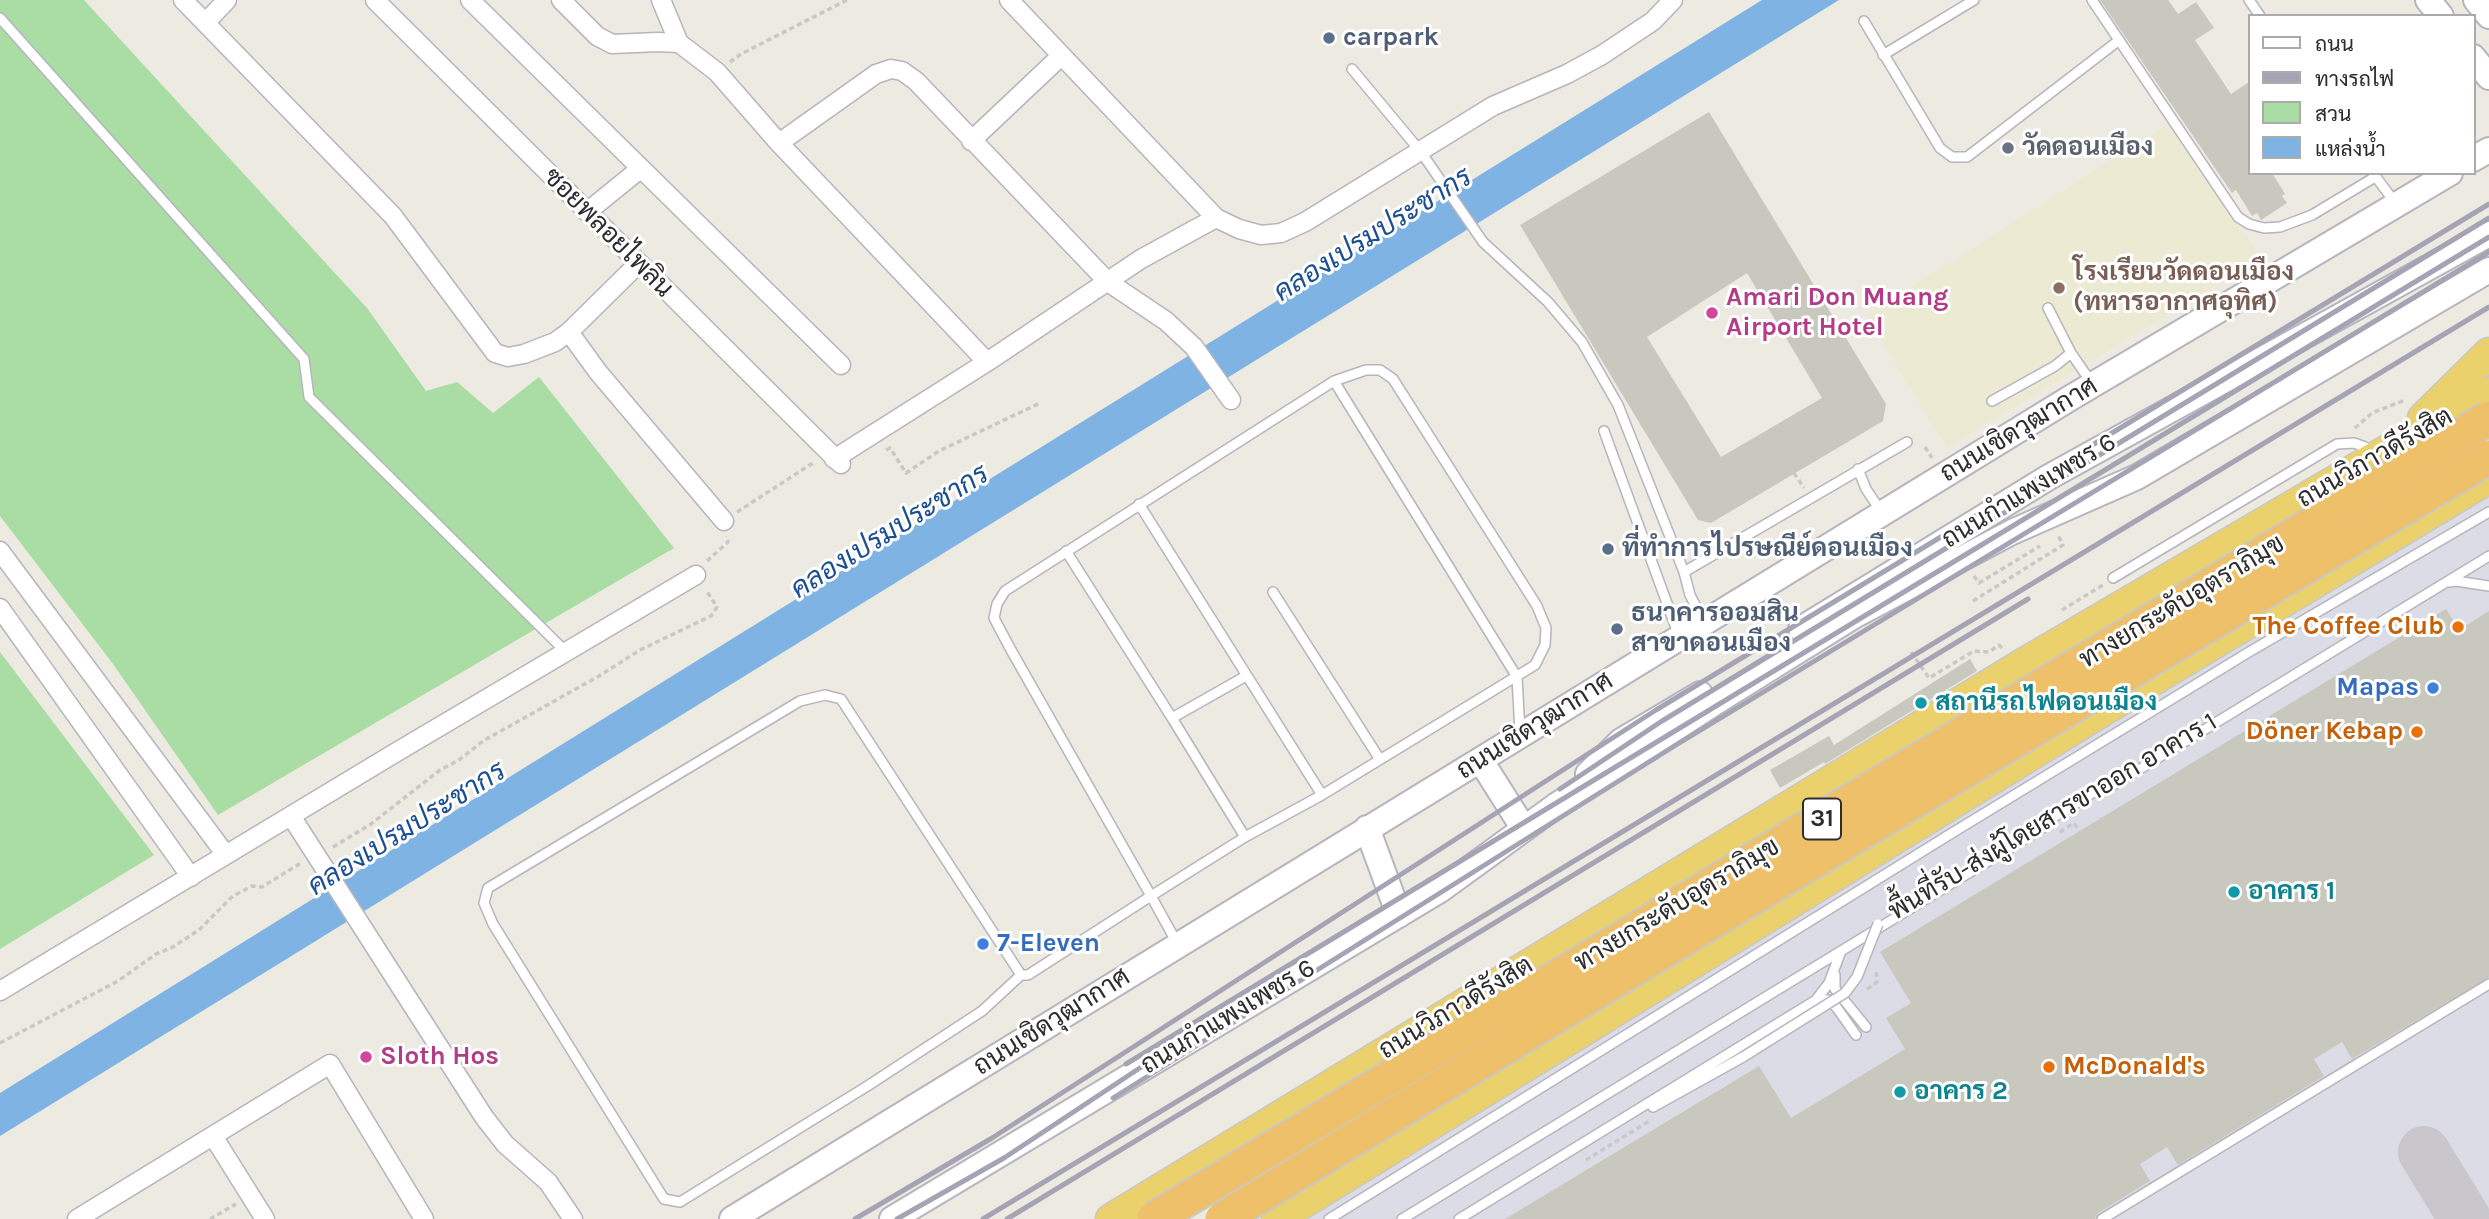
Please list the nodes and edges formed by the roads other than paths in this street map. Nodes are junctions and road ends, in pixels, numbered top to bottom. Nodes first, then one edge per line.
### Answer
1 (183, 0) edge
2 (227, 0) edge
3 (375, 0) edge
4 (470, 0) edge
5 (561, 0) edge
6 (661, 0) edge
7 (1009, 0) edge
8 (1673, 0) edge
9 (1974, 0) edge
10 (2092, 0) edge
11 (2428, 0) edge
12 (2476, 0) edge
13 (2439, 14) edge
14 (2489, 16) edge
15 (0, 18) edge
16 (206, 22) junction
17 (1864, 22) dead end
18 (2118, 41) junction
19 (679, 43) junction
20 (1883, 55) junction
21 (1061, 56) junction
22 (2475, 60) edge
23 (1352, 69) dead end
24 (2489, 77) edge
25 (971, 141) junction
26 (779, 143) junction
27 (1421, 152) junction
28 (640, 169) junction
29 (2374, 175) edge
30 (2447, 175) edge
31 (2397, 205) junction
32 (587, 212) junction
33 (1216, 218) junction
34 (2489, 234) edge
35 (639, 263) junction
36 (2489, 270) edge
37 (1108, 282) junction
38 (2048, 308) dead end
39 (569, 332) junction
40 (2489, 353) edge
41 (2071, 354) junction
42 (987, 362) junction
43 (841, 365) dead end
44 (2489, 373) edge
45 (1334, 381) junction
46 (2093, 385) junction
47 (1226, 393) dead end
48 (2489, 393) edge
49 (1992, 401) dead end
50 (2489, 418) edge
51 (2424, 426) junction
52 (1604, 431) dead end
53 (1908, 442) dead end
54 (2398, 444) junction
55 (2489, 457) edge
56 (2371, 460) junction
57 (1858, 469) junction
58 (2489, 478) edge
59 (1139, 504) junction
60 (2489, 512) edge
61 (1882, 513) junction
62 (724, 520) road end
63 (2489, 550) edge
64 (0, 551) edge
65 (1066, 551) junction
66 (2489, 556) edge
67 (1684, 572) junction
68 (696, 575) road end
69 (2113, 578) dead end
70 (2442, 581) junction
71 (2489, 586) edge
72 (1273, 592) dead end
73 (0, 608) edge
74 (1704, 621) junction
75 (1680, 638) junction
76 (566, 652) junction
77 (1246, 676) junction
78 (1517, 677) junction
79 (1172, 718) junction
80 (1520, 734) junction
81 (1379, 758) junction
82 (1481, 761) junction
83 (1322, 794) junction
84 (1557, 805) junction
85 (291, 816) junction
86 (1367, 828) junction
87 (1524, 829) junction
88 (1245, 837) junction
89 (226, 855) junction
90 (191, 877) junction
91 (1151, 896) junction
92 (1399, 915) junction
93 (1881, 925) junction
94 (1177, 945) junction
95 (1841, 951) junction
96 (1835, 970) junction
97 (1021, 975) junction
98 (2489, 984) edge
99 (0, 990) edge
100 (1816, 1000) junction
101 (1866, 1027) dead end
102 (1856, 1035) dead end
103 (213, 1136) junction
104 (104, 1212) edge
105 (77, 1219) edge
106 (265, 1219) edge
107 (424, 1219) edge
108 (573, 1219) edge
109 (732, 1219) edge
110 (892, 1219) edge
111 (1111, 1219) edge
112 (1154, 1219) edge
113 (1222, 1219) edge
114 (1277, 1219) edge
115 (1329, 1219) edge
116 (1395, 1219) edge
117 (1402, 1219) edge
118 (1459, 1219) edge
119 (1470, 1219) edge
120 (2102, 1219) edge

1 - 16 street
2 - 16 street
3 - 32 street, ซอยพลอยไพลิน
4 - 28 street
5 - 19 street
6 - 19 street
7 - 21 street
8 - 27 street
9 - 20 lane
10 - 18 lane
11 - 13 main road
12 - 14 main road
15 - 76 lane
16 - 39 street
17 - 20 lane
18 - 20 lane
18 - 29 lane
19 - 26 street
21 - 25 street
21 - 33 street
22 - 24 main road
23 - 27 lane
25 - 26 street
25 - 37 street
26 - 42 street
27 - 33 street
27 - 67 lane
28 - 32 street
28 - 43 street
29 - 31 lane
30 - 31 main road, ถนนเชิดวุฒากาศ
31 - 46 main road, ถนนเชิดวุฒากาศ
32 - 35 street, ซอยพลอยไพลิน
33 - 37 street
34 - 84 main road, ถนนกำแพงเพชร 6
35 - 39 street
35 - 42 street, ซอยพลอยไพลิน
36 - 84 main road, ถนนกำแพงเพชร 6
37 - 42 street
37 - 47 street
38 - 41 lane
39 - 62 street
40 - 54 highway
41 - 46 lane
41 - 49 lane
44 - 51 highway
45 - 59 lane
45 - 78 lane
45 - 78 lane
46 - 61 main road, ถนนเชิดวุฒากาศ
48 - 51 highway, ถนนวิภาวดีรังสิต / 31
50 - 112 highway, ทางยกระดับอุตราภิมุข / 31, bridge
51 - 54 highway, ถนนวิภาวดีรังสิต / 31
52 - 75 lane
53 - 57 lane
54 - 56 highway, ถนนวิภาวดีรังสิต / 31
55 - 113 highway, ทางยกระดับอุตราภิมุข / 31, bridge
56 - 69 lane
56 - 111 highway, ถนนวิภาวดีรังสิต / 31
57 - 61 lane
57 - 67 lane
58 - 114 highway, 31
59 - 65 lane
59 - 77 lane
60 - 115 lane
61 - 74 main road, ถนนเชิดวุฒากาศ
63 - 70 lane
64 - 89 street
65 - 79 lane
65 - 91 lane
66 - 70 lane
67 - 74 lane
68 - 76 street
70 - 71 lane
70 - 93 lane, พื้นที่รับ-ส่งผู้โดยสารขาออก อาคาร 1, bridge
72 - 81 lane
73 - 90 street
74 - 75 main road, ถนนเชิดวุฒากาศ
75 - 80 main road, ถนนเชิดวุฒากาศ
76 - 85 street
77 - 79 lane
77 - 83 lane
78 - 80 lane
78 - 81 lane
79 - 88 lane
80 - 82 main road, ถนนเชิดวุฒากาศ
81 - 83 lane
82 - 86 main road, ถนนเชิดวุฒากาศ
82 - 87 main road
83 - 88 lane
84 - 87 main road, ถนนกำแพงเพชร 6
85 - 89 street
85 - 108 street
86 - 92 main road
86 - 94 main road, ถนนเชิดวุฒากาศ
87 - 92 main road, ถนนกำแพงเพชร 6
88 - 91 lane
89 - 90 street
90 - 99 street
91 - 94 lane
91 - 97 lane
92 - 110 main road, ถนนกำแพงเพชร 6
93 - 95 lane
93 - 116 lane
93 - 119 lane, bridge
94 - 109 main road, ถนนเชิดวุฒากาศ
95 - 96 lane
95 - 117 lane
96 - 100 lane
96 - 101 lane
97 - 97 lane
98 - 120 lane
100 - 102 lane
100 - 118 lane
103 - 104 street
103 - 106 street
103 - 107 street
104 - 105 street

